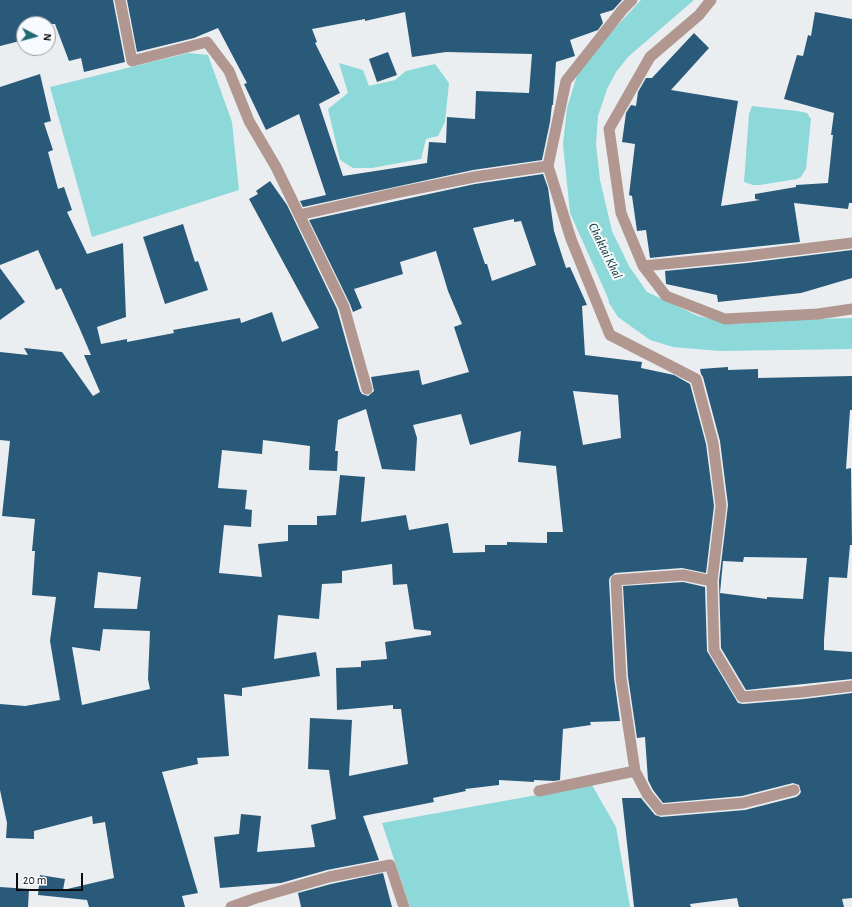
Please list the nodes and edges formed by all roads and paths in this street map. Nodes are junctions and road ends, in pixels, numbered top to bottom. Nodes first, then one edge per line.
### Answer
1 (120, 0) edge
2 (632, 0) edge
3 (711, 0) edge
4 (548, 166) junction
5 (300, 215) junction
6 (852, 243) edge
7 (643, 266) junction
8 (852, 309) edge
9 (367, 389) dead end
10 (712, 581) junction
11 (852, 686) edge
12 (635, 771) junction
13 (794, 790) dead end
14 (539, 791) dead end
15 (231, 907) edge
16 (404, 907) edge

1 - 5 street
2 - 4 street
3 - 7 street
4 - 5 street
4 - 10 street
5 - 9 street
6 - 7 street
7 - 8 street
10 - 11 street
10 - 12 street
12 - 13 street
12 - 14 street
15 - 16 street

